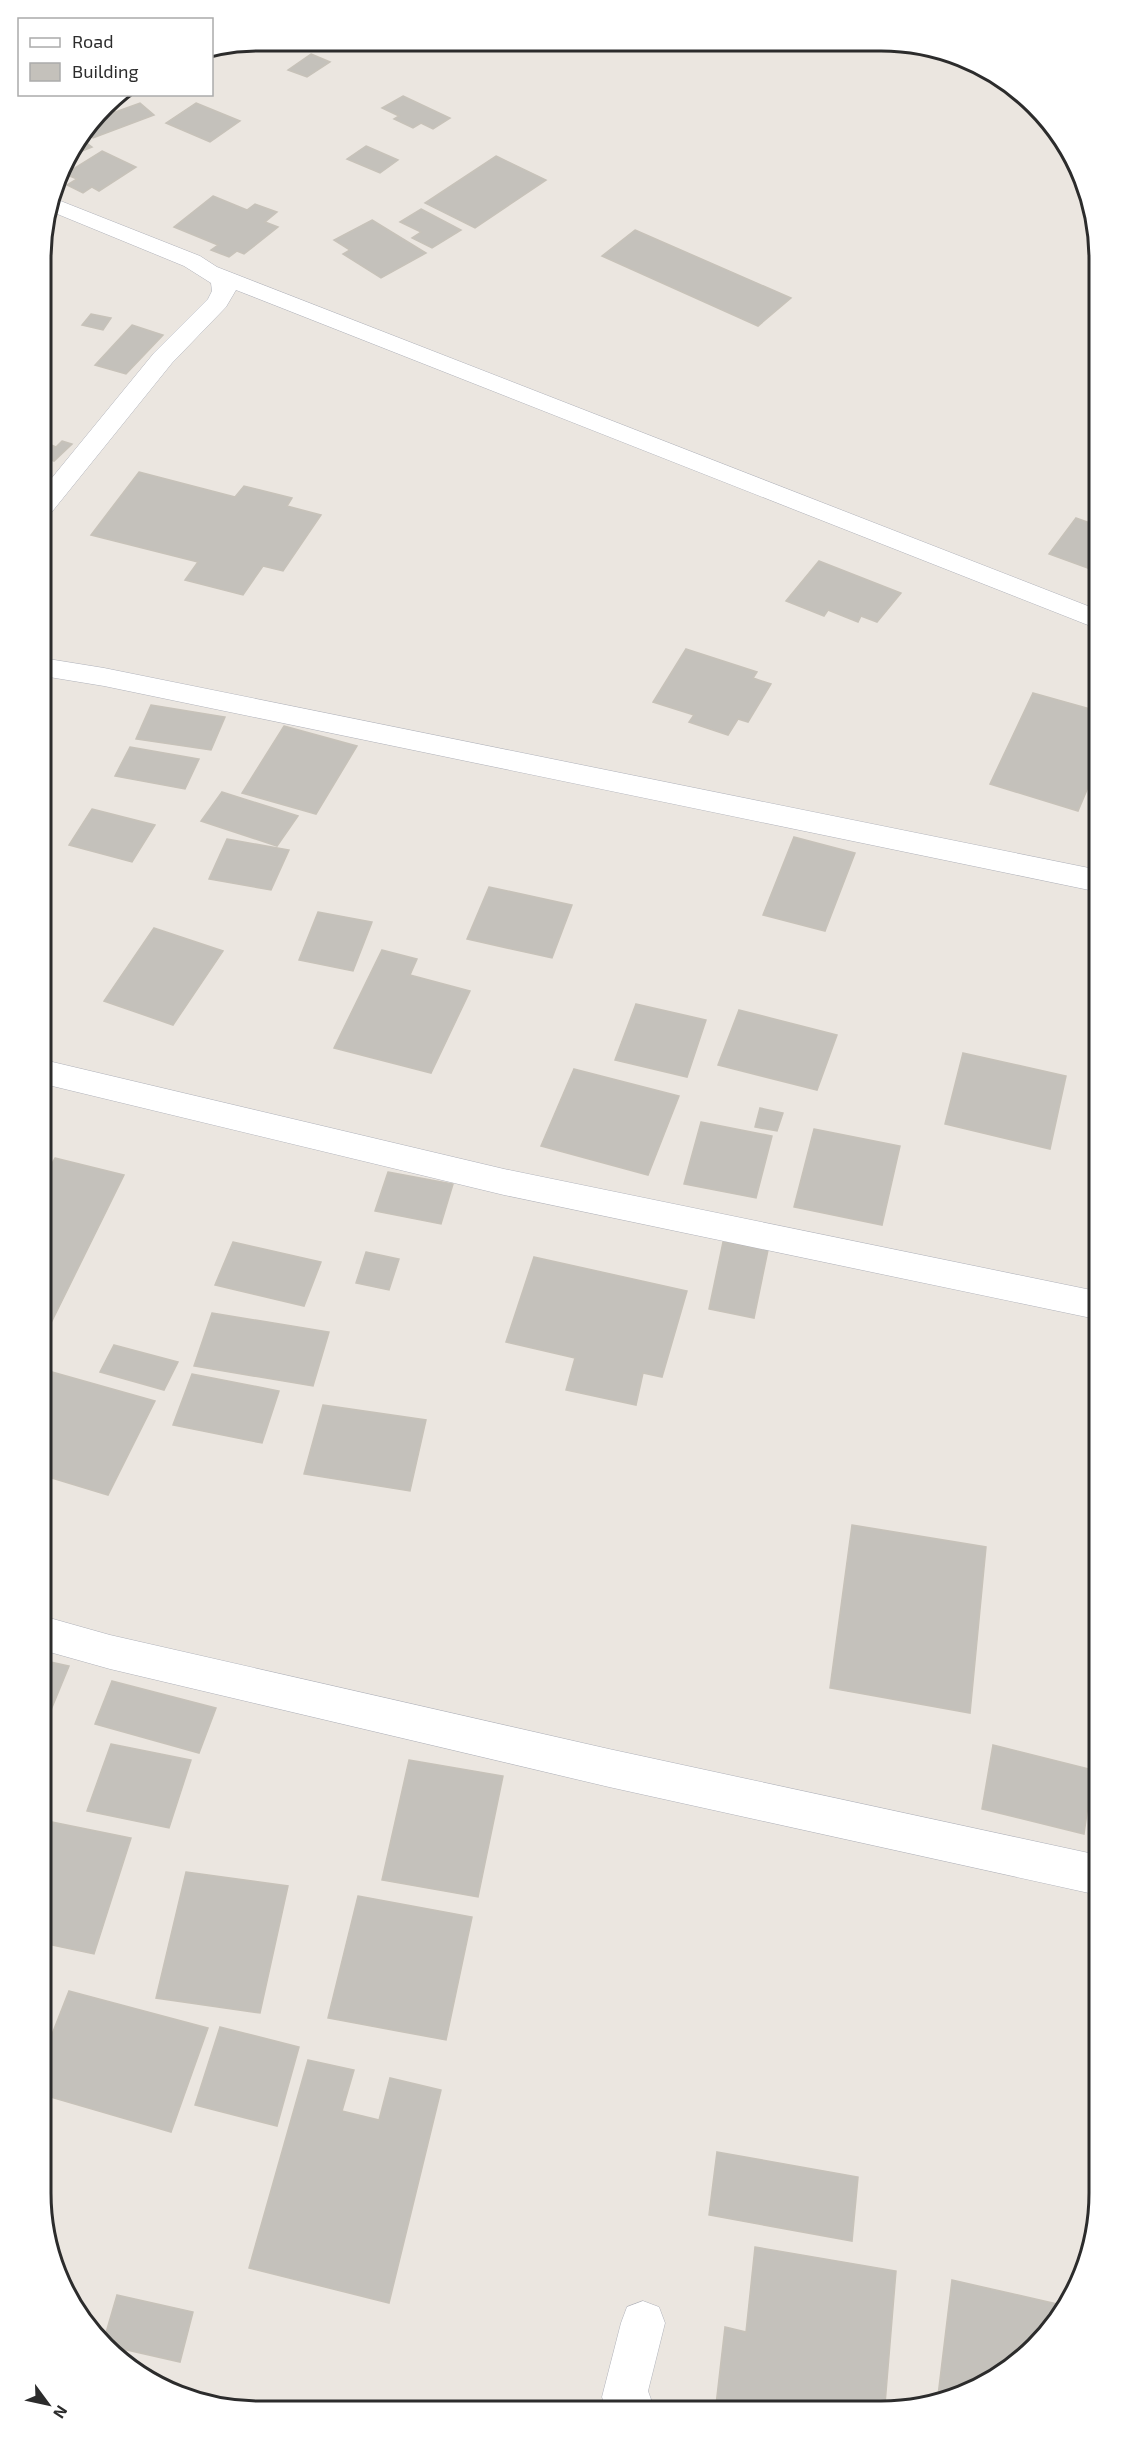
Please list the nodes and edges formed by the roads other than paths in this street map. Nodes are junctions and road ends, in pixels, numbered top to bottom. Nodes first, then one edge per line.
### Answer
1 (58, 206) edge
2 (214, 273) junction
3 (51, 496) edge
4 (1089, 616) edge
5 (51, 668) edge
6 (1089, 879) edge
7 (51, 1074) edge
8 (1089, 1304) edge
9 (51, 1635) edge
10 (1089, 1873) edge
11 (643, 2323) dead end
12 (628, 2401) edge

1 - 2 street
2 - 3 street
2 - 4 street
5 - 6 street
7 - 8 street
9 - 10 street
11 - 12 street

